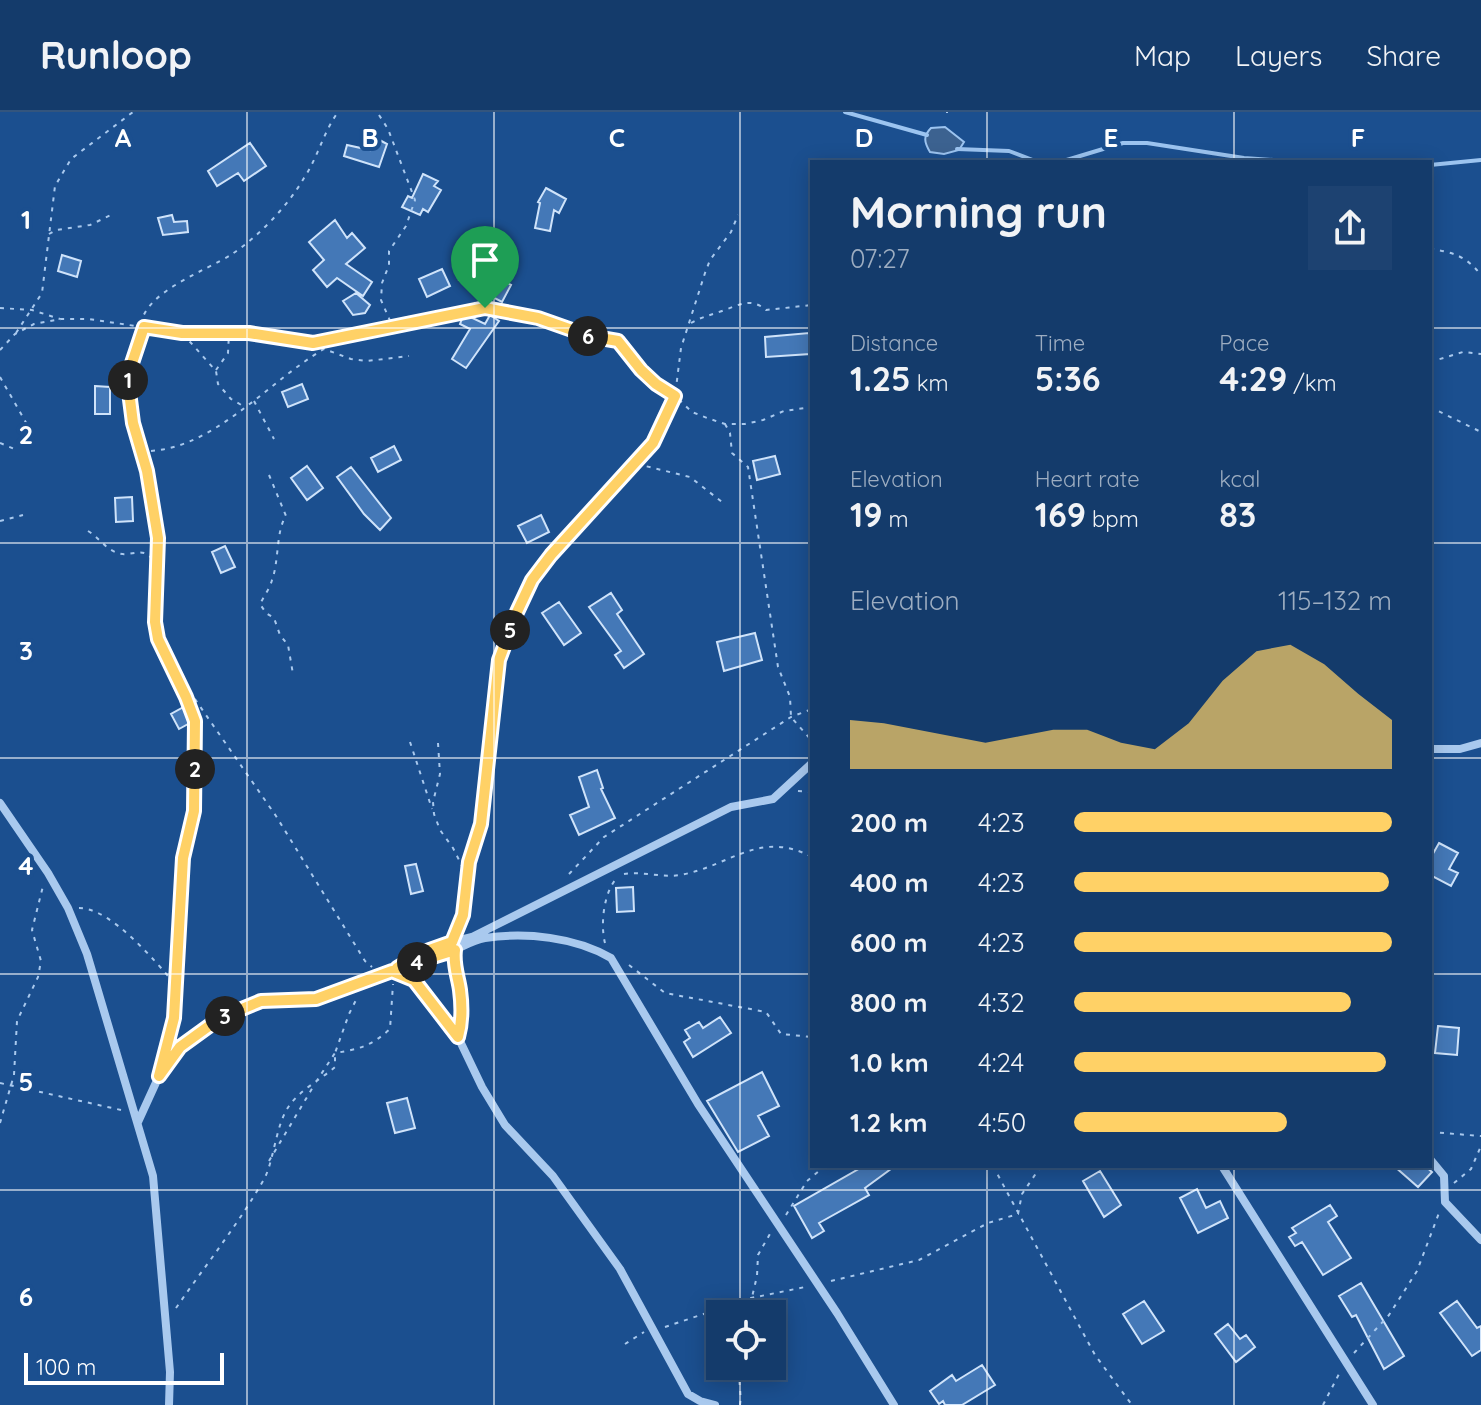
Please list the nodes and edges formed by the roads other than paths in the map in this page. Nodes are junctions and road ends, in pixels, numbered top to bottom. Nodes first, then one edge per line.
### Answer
1 (1481, 743) edge
2 (1432, 749) edge
3 (810, 765) edge
4 (0, 803) edge
5 (453, 946) junction
6 (392, 971) junction
7 (138, 1122) junction
8 (1432, 1161) edge
9 (1223, 1168) edge
10 (1481, 1240) edge
11 (169, 1405) edge
12 (715, 1405) edge
13 (894, 1405) edge
14 (1373, 1405) edge

1 - 2 street
3 - 5 street
4 - 7 street
5 - 6 street
5 - 13 street
6 - 7 street
6 - 12 street
7 - 11 street
8 - 10 street
9 - 14 street

